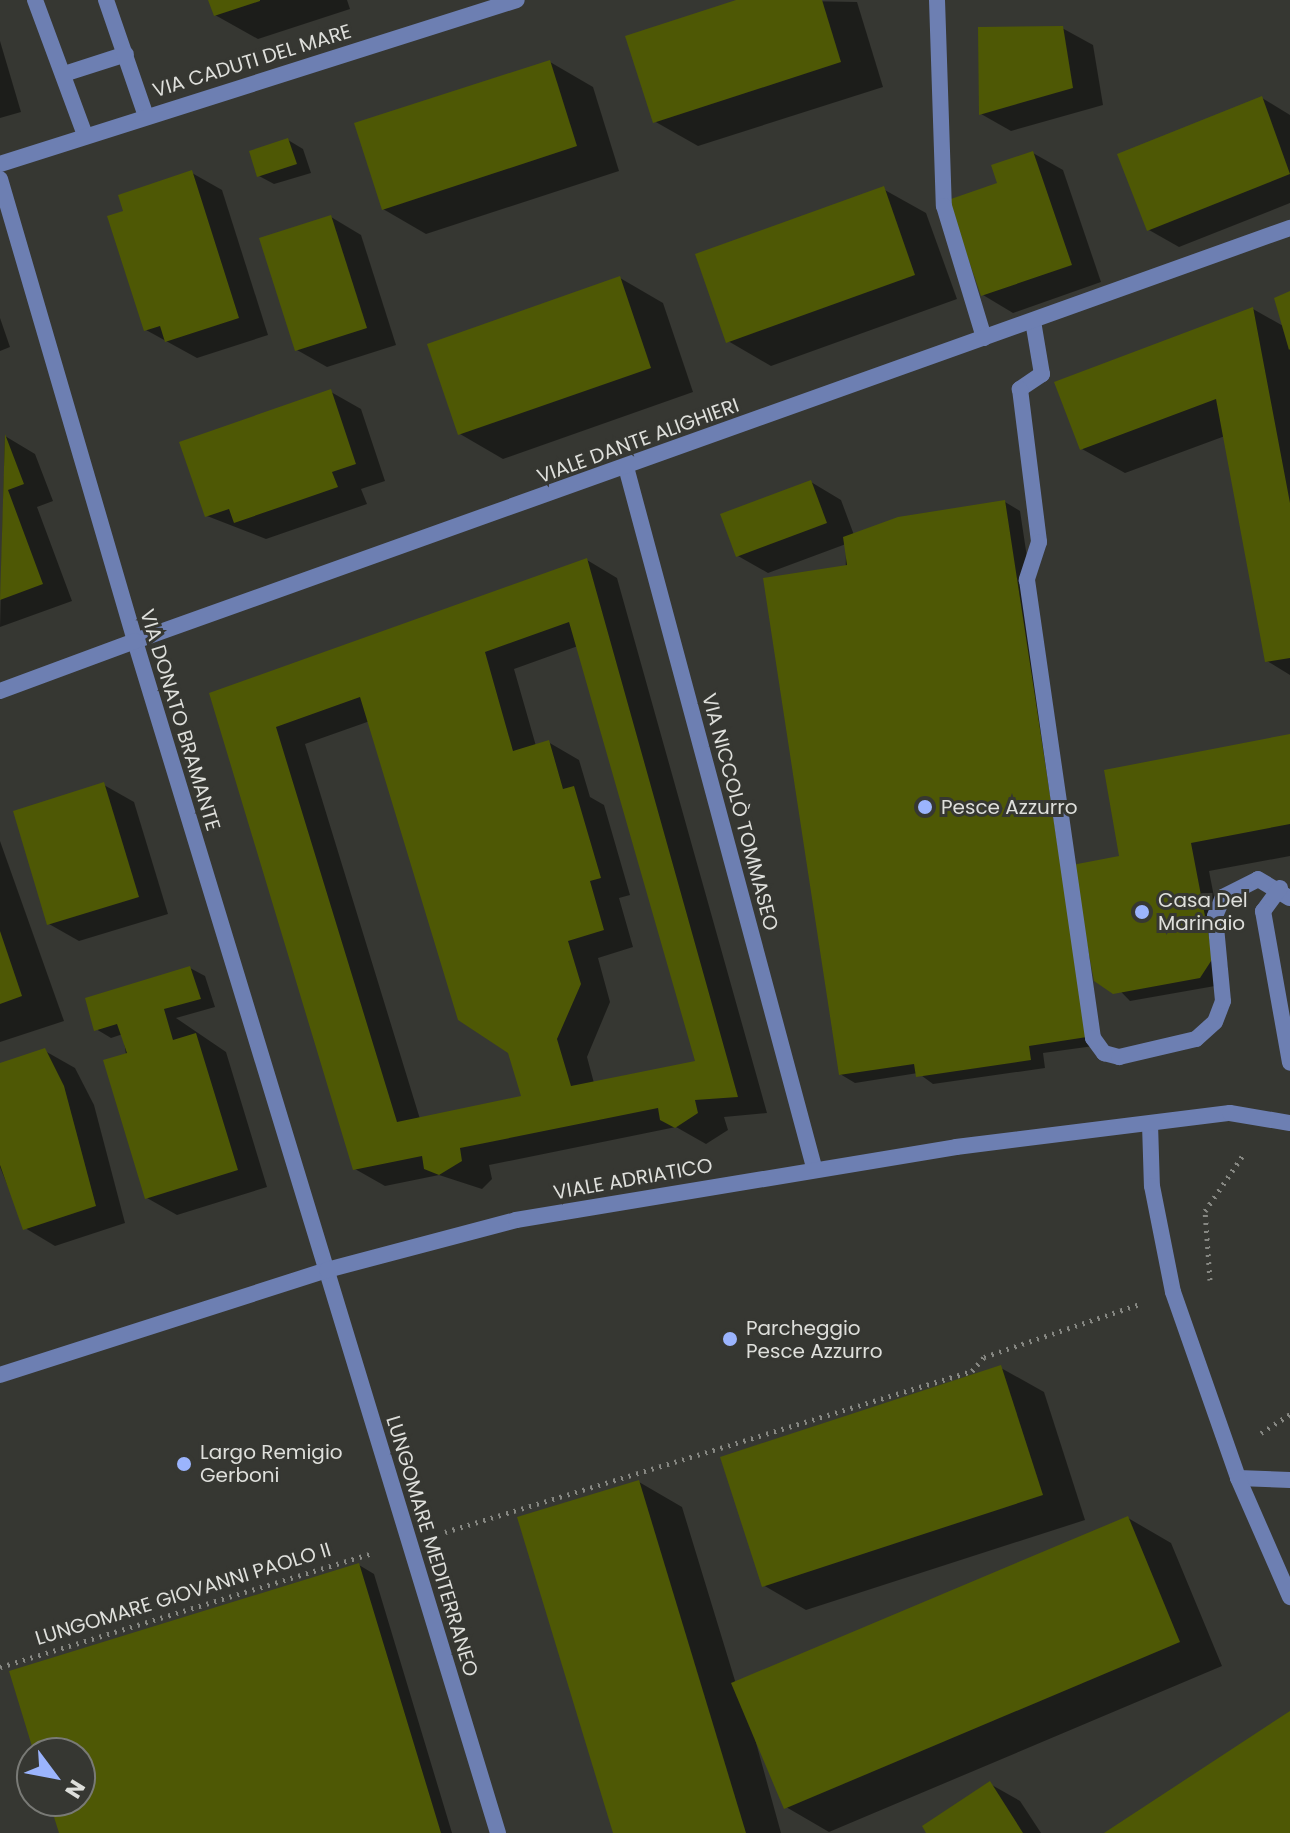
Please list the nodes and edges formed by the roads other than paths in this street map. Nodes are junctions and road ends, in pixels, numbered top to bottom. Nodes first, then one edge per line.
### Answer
1 (35, 0) edge
2 (106, 0) edge
3 (517, 0) edge
4 (937, 0) edge
5 (126, 54) junction
6 (64, 74) junction
7 (146, 116) junction
8 (85, 135) junction
9 (0, 164) edge
10 (0, 179) edge
11 (1290, 228) edge
12 (1033, 321) junction
13 (984, 338) junction
14 (626, 467) junction
15 (135, 641) junction
16 (0, 691) edge
17 (1285, 893) edge
18 (1290, 1063) edge
19 (1290, 1123) edge
20 (1150, 1124) junction
21 (814, 1167) junction
22 (327, 1270) junction
23 (0, 1375) edge
24 (1238, 1478) junction
25 (1290, 1480) edge
26 (1290, 1597) edge
27 (498, 1833) edge

1 - 6 street
2 - 5 street
3 - 7 street, VIA CADUTI DEL MARE
4 - 13 street
5 - 6 street
5 - 7 street
6 - 8 street
7 - 8 street, VIA CADUTI DEL MARE
8 - 9 street, VIA CADUTI DEL MARE
10 - 15 street, VIA DONATO BRAMANTE
11 - 12 street, VIALE DANTE ALIGHIERI
12 - 13 street, VIALE DANTE ALIGHIERI
12 - 17 street
13 - 14 street, VIALE DANTE ALIGHIERI
14 - 15 street, VIALE DANTE ALIGHIERI
14 - 21 street, VIA NICCOLÒ TOMMASEO
15 - 16 street, VIALE DANTE ALIGHIERI
15 - 22 street, VIA DONATO BRAMANTE
17 - 18 street
19 - 20 street, VIALE ADRIATICO
20 - 21 street, VIALE ADRIATICO
20 - 24 street
21 - 22 street, VIALE ADRIATICO
22 - 23 street, VIALE ADRIATICO
22 - 27 street, LUNGOMARE MEDITERRANEO
24 - 25 street
24 - 26 street

